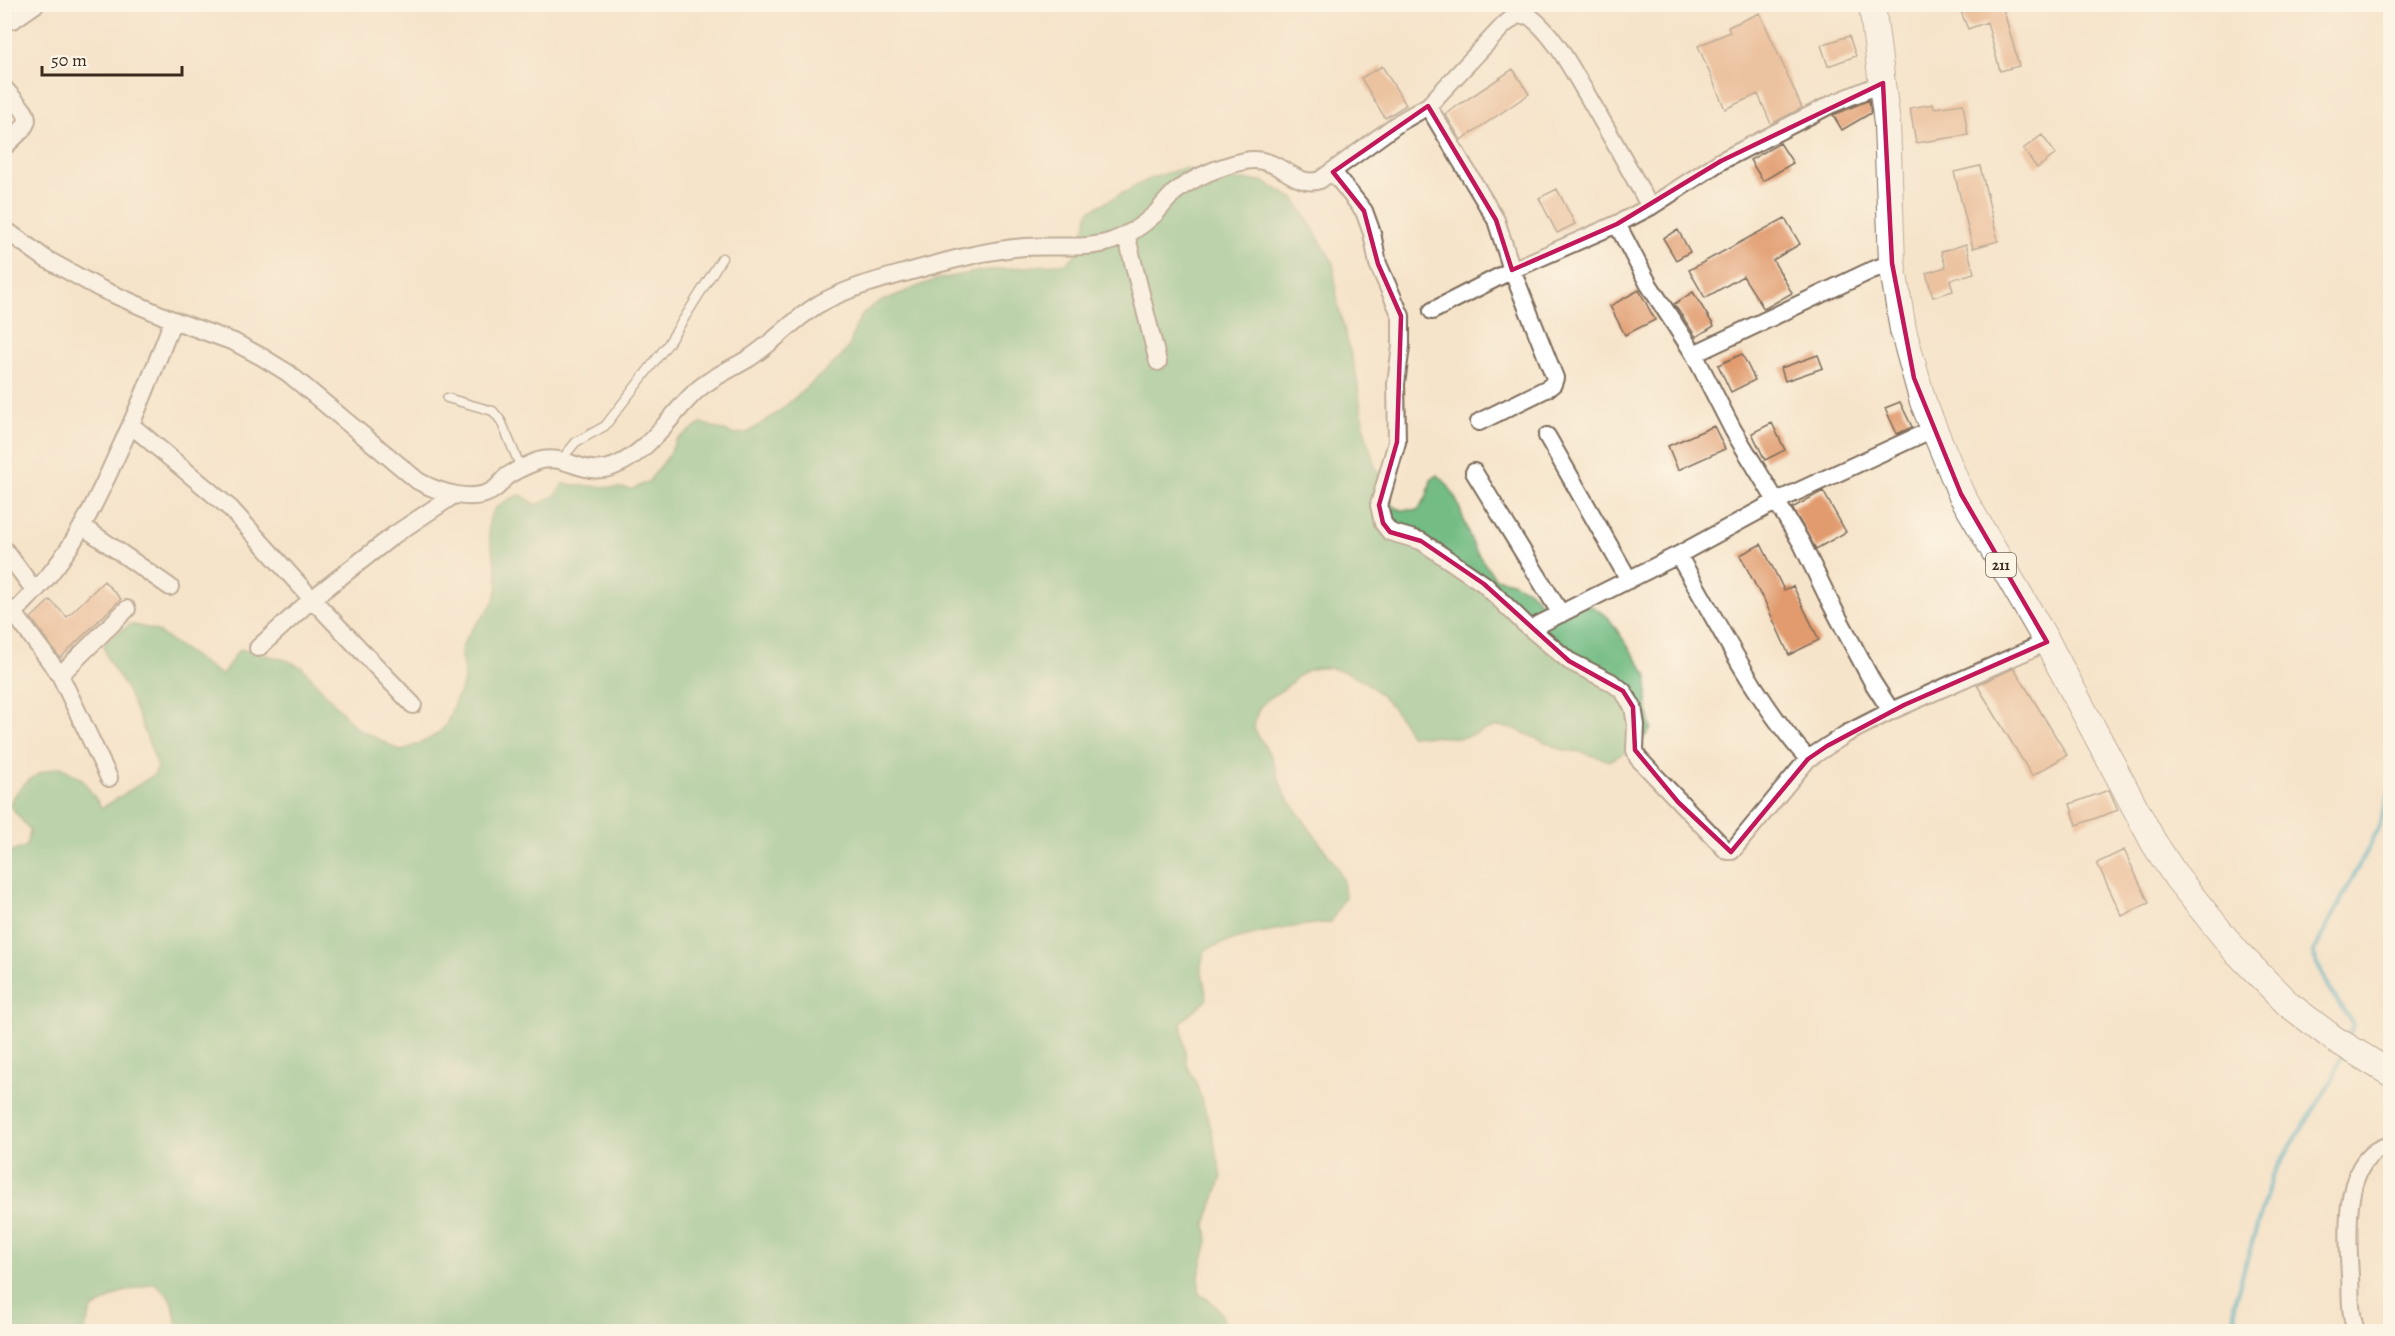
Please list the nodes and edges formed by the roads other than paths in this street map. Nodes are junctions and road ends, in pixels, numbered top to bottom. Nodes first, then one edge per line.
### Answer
1 (36, 4) edge
2 (1872, 4) edge
3 (7, 18) edge
4 (1883, 83) junction
5 (4, 88) edge
6 (1428, 106) junction
7 (4, 147) edge
8 (1333, 172) junction
9 (1650, 207) junction
10 (1617, 224) junction
11 (4, 229) edge
12 (1126, 234) junction
13 (722, 258) dead end
14 (1892, 263) junction
15 (1512, 270) junction
16 (1432, 311) dead end
17 (173, 320) junction
18 (1694, 354) junction
19 (1158, 362) dead end
20 (447, 398) dead end
21 (1479, 422) dead end
22 (131, 425) junction
23 (1933, 429) junction
24 (1547, 436) dead end
25 (560, 461) junction
26 (521, 468) junction
27 (1474, 472) dead end
28 (454, 495) junction
29 (1777, 501) junction
30 (82, 526) junction
31 (4, 549) edge
32 (1678, 555) junction
33 (1629, 580) junction
34 (170, 587) dead end
35 (35, 591) junction
36 (312, 599) junction
37 (127, 609) dead end
38 (1561, 614) junction
39 (9, 616) edge
40 (1532, 628) junction
41 (2047, 642) junction
42 (258, 648) dead end
43 (60, 675) junction
44 (413, 705) dead end
45 (1891, 711) junction
46 (1808, 759) junction
47 (110, 778) dead end
48 (2391, 1073) edge
49 (2391, 1145) edge
50 (2357, 1332) edge

1 - 3 street
2 - 4 main road, 211
4 - 9 street
4 - 14 main road, 211
5 - 7 street
6 - 8 street
6 - 9 street
6 - 15 street
8 - 12 street
8 - 40 street
9 - 10 street
10 - 15 street
10 - 18 street
11 - 17 street
12 - 19 street
12 - 25 street
13 - 25 lane
14 - 18 street
14 - 23 main road, 211
15 - 16 street
15 - 21 street
17 - 22 street
17 - 28 street
18 - 29 street
20 - 26 lane
22 - 30 street
22 - 36 street
23 - 29 street
23 - 41 main road, 211
24 - 33 street
25 - 26 street
26 - 28 street
27 - 38 street
28 - 36 street
29 - 32 street
29 - 45 street
30 - 34 street
30 - 35 street
31 - 35 street
32 - 33 street
32 - 46 street
33 - 38 street
35 - 39 street
36 - 42 street
36 - 44 street
37 - 43 street
38 - 40 street
39 - 43 street
40 - 46 street
41 - 45 street
41 - 48 main road, 211
43 - 47 street
45 - 46 street
49 - 50 street

